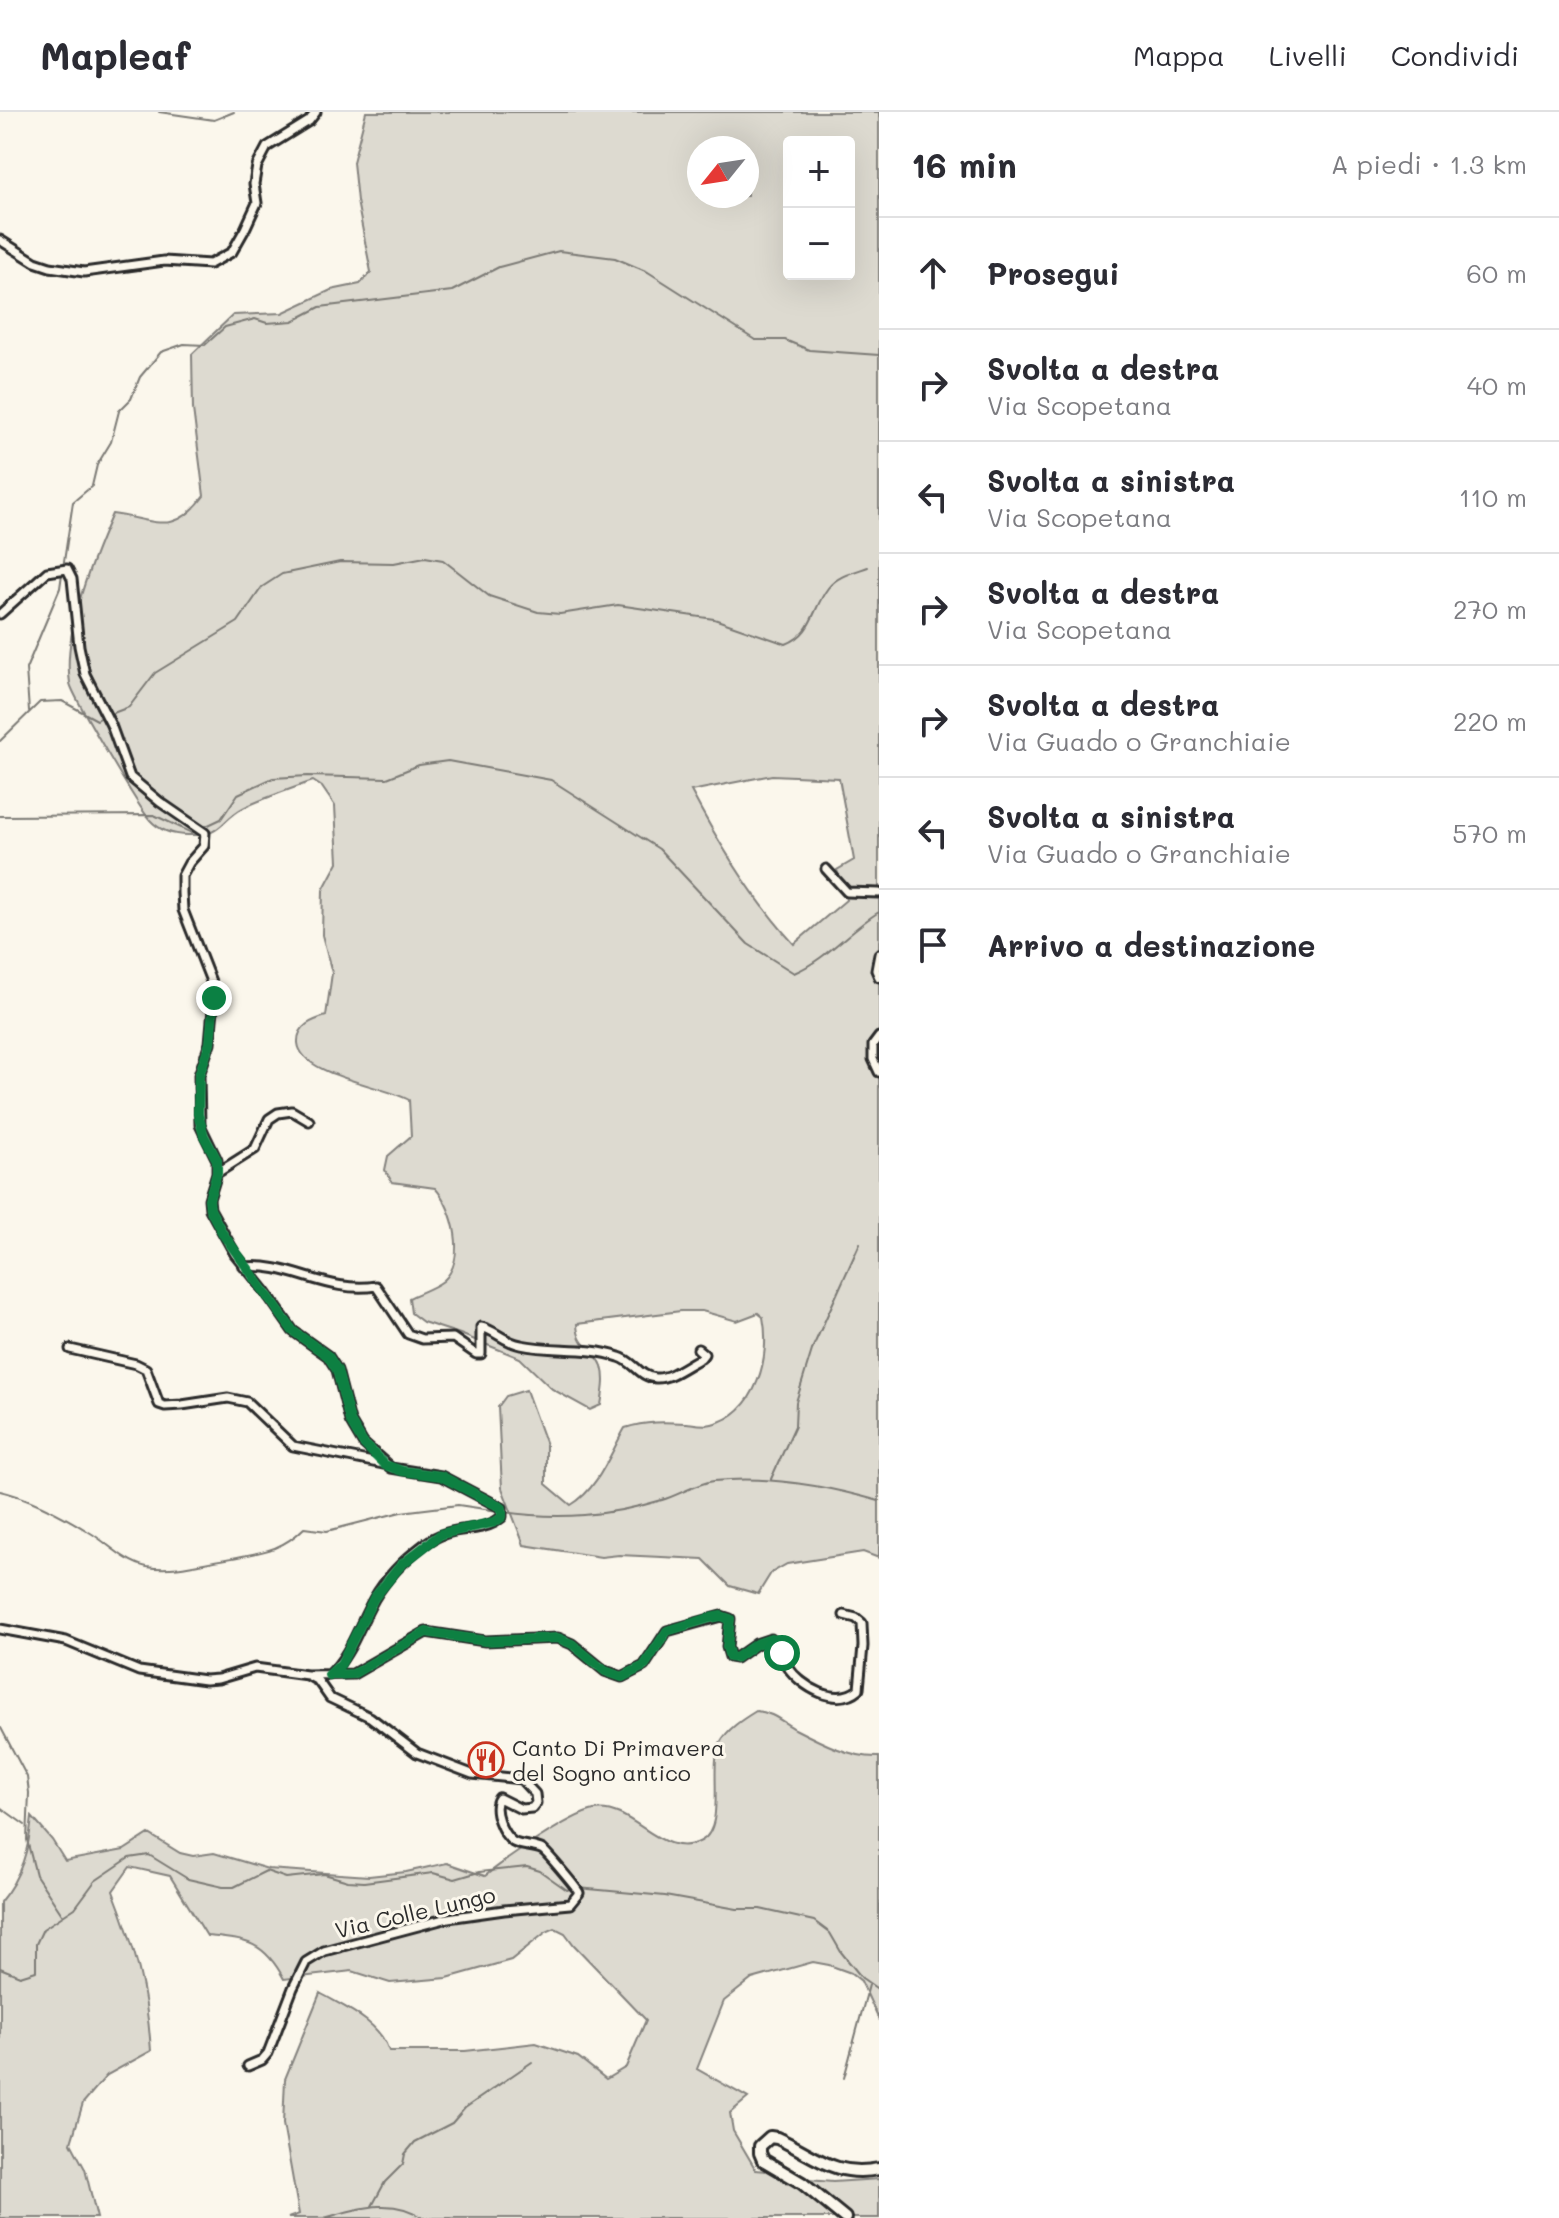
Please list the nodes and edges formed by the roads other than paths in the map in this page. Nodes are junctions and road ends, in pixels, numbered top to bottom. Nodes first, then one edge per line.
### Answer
1 (316, 112) edge
2 (0, 240) edge
3 (0, 614) edge
4 (826, 869) dead end
5 (879, 893) edge
6 (879, 954) edge
7 (879, 977) edge
8 (879, 1037) edge
9 (879, 1072) edge
10 (309, 1121) dead end
11 (217, 1173) junction
12 (244, 1267) junction
13 (70, 1349) dead end
14 (698, 1349) dead end
15 (385, 1465) junction
16 (844, 1615) dead end
17 (0, 1629) edge
18 (307, 1675) junction
19 (329, 1675) junction
20 (248, 2066) dead end
21 (879, 2169) edge
22 (845, 2218) edge

1 - 2 street
3 - 11 street
4 - 5 street
6 - 7 street
8 - 9 street
10 - 11 street
11 - 12 street
12 - 14 street
12 - 15 street
13 - 15 street
15 - 19 street
16 - 19 street
17 - 18 street
18 - 19 street
18 - 20 street, Via Colle Lungo
21 - 22 main road

